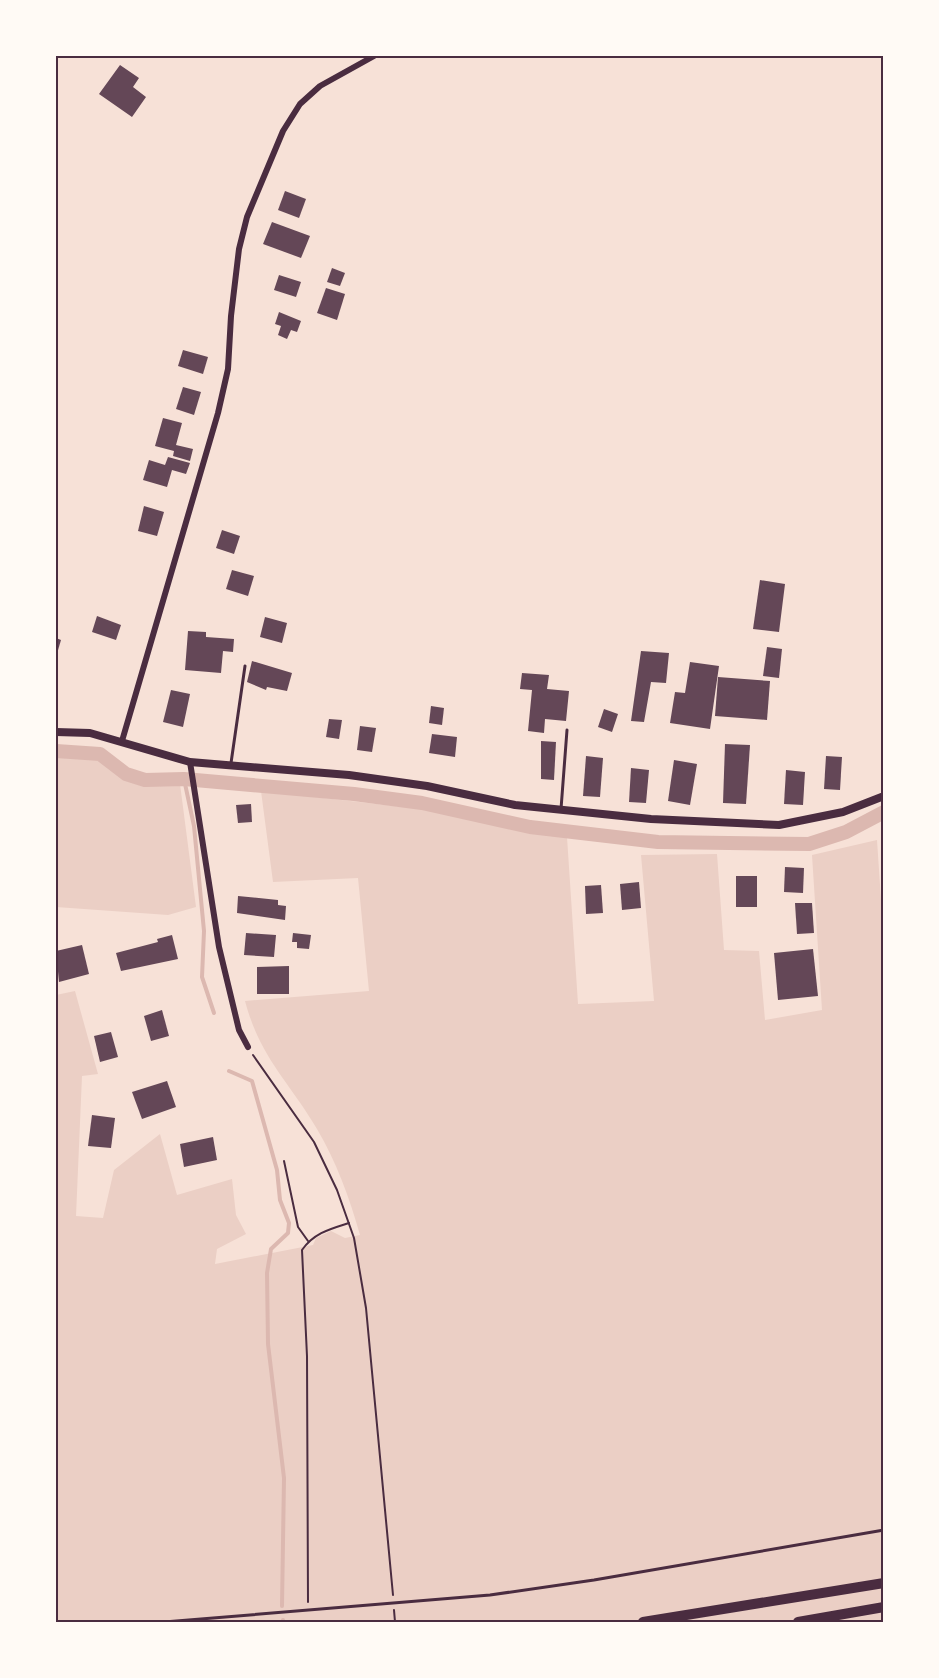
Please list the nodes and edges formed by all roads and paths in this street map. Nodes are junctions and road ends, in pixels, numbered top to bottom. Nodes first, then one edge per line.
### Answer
1 (374, 56) edge
2 (245, 666) dead end
3 (567, 730) dead end
4 (56, 732) edge
5 (122, 741) junction
6 (190, 762) junction
7 (231, 765) junction
8 (884, 796) edge
9 (561, 810) junction
10 (248, 1047) joint
11 (284, 1161) dead end
12 (349, 1223) junction
13 (308, 1240) junction
14 (884, 1530) edge
15 (391, 1577) dead end
16 (884, 1583) edge
17 (884, 1607) edge
18 (308, 1611) junction
19 (164, 1623) edge
20 (643, 1623) edge
21 (798, 1623) edge

1 - 5 street
2 - 7 lane
3 - 9 lane
4 - 5 street
5 - 6 street
6 - 7 street
6 - 10 street
7 - 9 street
8 - 9 street
10 - 12 path
11 - 13 path
12 - 13 path
12 - 15 path
13 - 18 path
14 - 18 lane
16 - 20 highway
17 - 21 highway
18 - 19 lane

